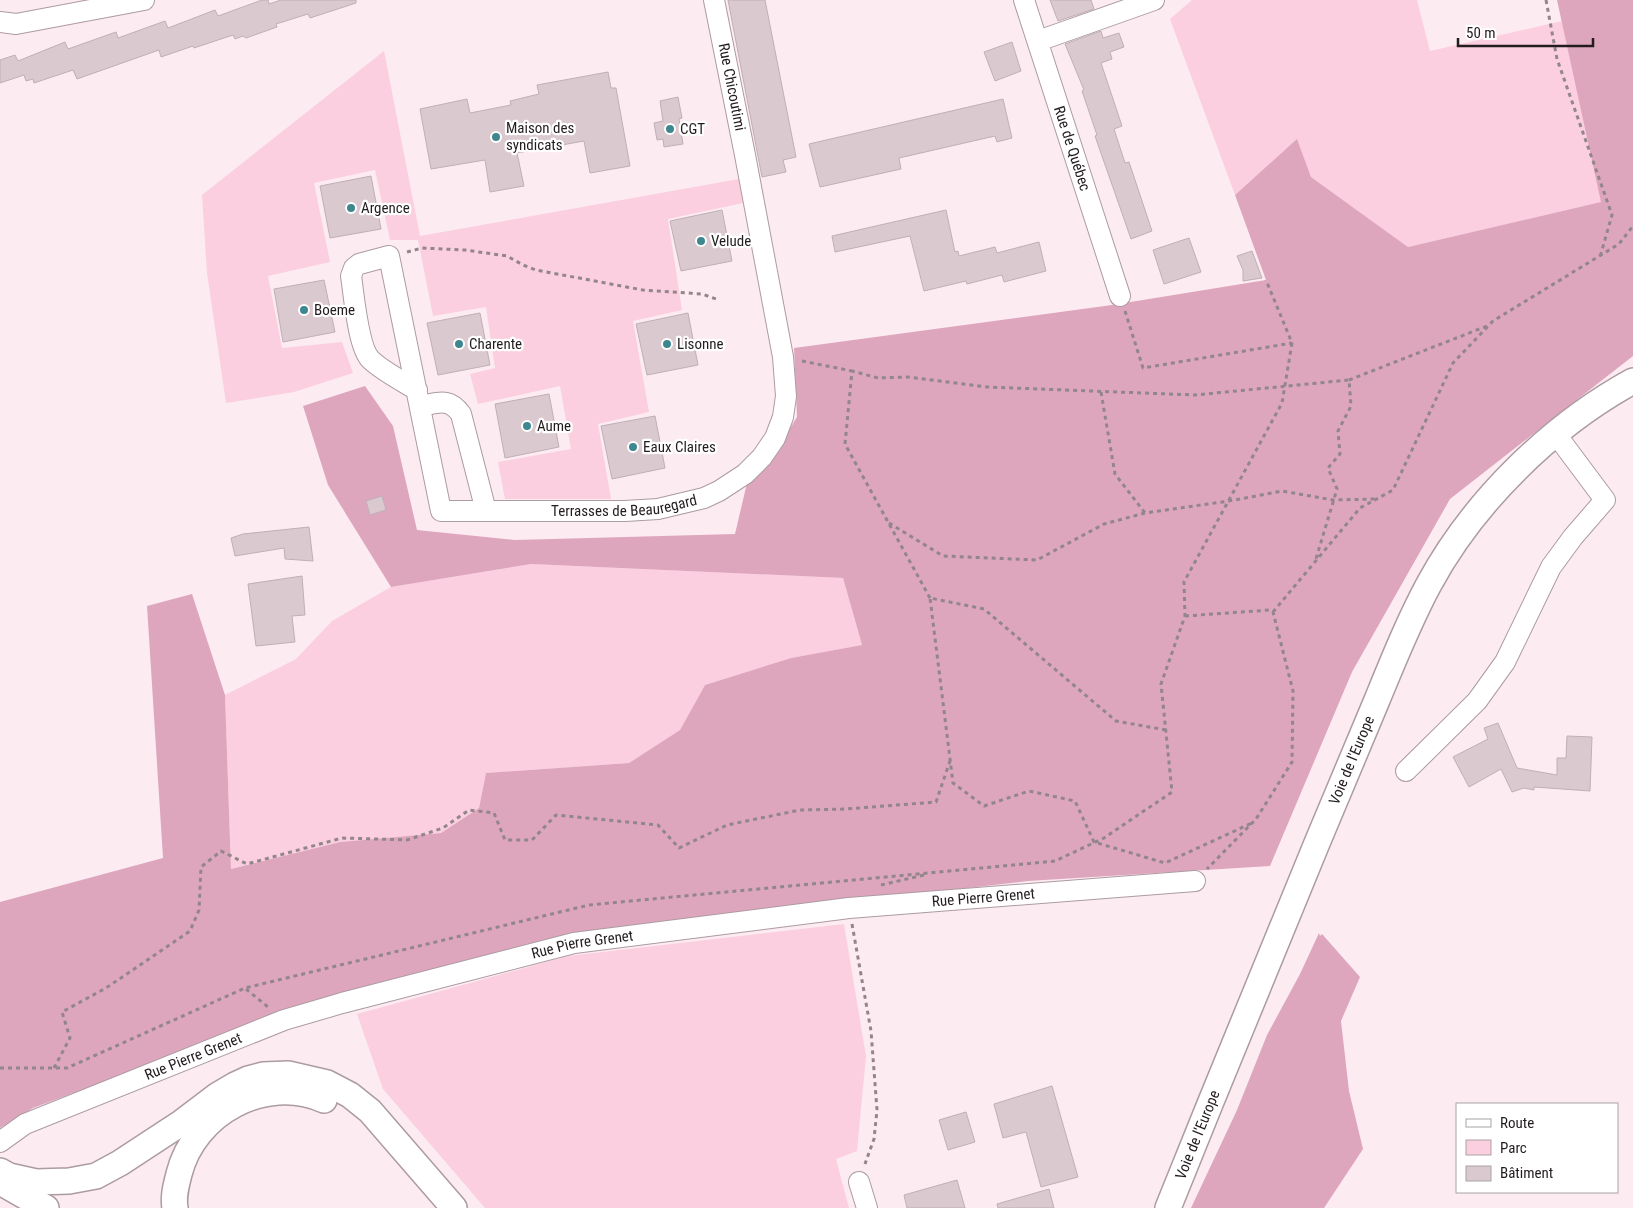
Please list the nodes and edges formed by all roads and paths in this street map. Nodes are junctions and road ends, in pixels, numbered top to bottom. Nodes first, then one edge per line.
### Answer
1 (144, 0) edge
2 (714, 0) edge
3 (1024, 0) edge
4 (1154, 0) edge
5 (1546, 0) edge
6 (0, 22) edge
7 (1038, 41) junction
8 (749, 175) joint
9 (1633, 226) edge
10 (389, 256) junction
11 (1600, 256) junction
12 (1266, 280) dead end
13 (1120, 296) joint
14 (716, 299) dead end
15 (1490, 325) junction
16 (1292, 343) junction
17 (783, 357) junction
18 (852, 371) junction
19 (1350, 380) junction
20 (1633, 381) edge
21 (1284, 388) junction
22 (1102, 392) junction
23 (419, 398) junction
24 (1633, 398) edge
25 (1558, 439) junction
26 (1376, 499) junction
27 (1333, 500) junction
28 (1229, 501) junction
29 (486, 511) junction
30 (1145, 513) junction
31 (889, 522) junction
32 (1314, 562) junction
33 (930, 598) junction
34 (1273, 612) junction
35 (1185, 616) junction
36 (1166, 730) junction
37 (950, 761) junction
38 (1406, 771) dead end
39 (1252, 823) junction
40 (1094, 842) junction
41 (1195, 881) joint
42 (848, 908) junction
43 (245, 988) junction
44 (284, 1020) junction
45 (0, 1068) edge
46 (54, 1068) junction
47 (0, 1142) edge
48 (0, 1171) edge
49 (0, 1182) edge
50 (859, 1182) joint
51 (0, 1195) edge
52 (24, 1208) edge
53 (46, 1208) edge
54 (175, 1208) edge
55 (433, 1208) edge
56 (454, 1208) edge
57 (867, 1208) edge
58 (1168, 1208) edge
59 (1181, 1208) edge

1 - 6 street
2 - 8 street, Rue Chicoutimi
3 - 7 street, Rue de Québec
4 - 7 street
5 - 11 path
7 - 13 street, Rue de Québec
8 - 17 street, Terrasses de Beauregard
9 - 11 path
10 - 14 path
10 - 23 street, Terrasses de Beauregard
10 - 23 street
11 - 15 path
12 - 16 path
13 - 16 path
15 - 19 path
15 - 26 path
16 - 21 path
17 - 18 path
17 - 29 street, Terrasses de Beauregard
18 - 22 path
18 - 31 path
19 - 21 path
19 - 27 path
20 - 25 main road, Voie de l'Europe
21 - 22 path
21 - 28 path
22 - 30 path
23 - 29 street
23 - 29 street, Terrasses de Beauregard
24 - 25 main road, Voie de l'Europe
25 - 38 street
25 - 58 main road, Voie de l'Europe
25 - 59 main road, Voie de l'Europe
26 - 27 path
26 - 32 path
27 - 28 path
27 - 32 path
28 - 30 path
28 - 35 path
30 - 31 path
31 - 33 path
32 - 34 path
33 - 36 path
33 - 37 path
34 - 35 path
34 - 39 path
35 - 36 path
36 - 40 path
37 - 40 path
37 - 46 path
39 - 40 path
39 - 41 path
40 - 43 path
41 - 42 street, Rue Pierre Grenet
42 - 44 street, Rue Pierre Grenet
42 - 50 path
43 - 44 path
43 - 46 path
44 - 47 street, Rue Pierre Grenet
45 - 46 path
48 - 56 main road
49 - 53 main road
50 - 57 street
51 - 52 main road
54 - 55 main road

